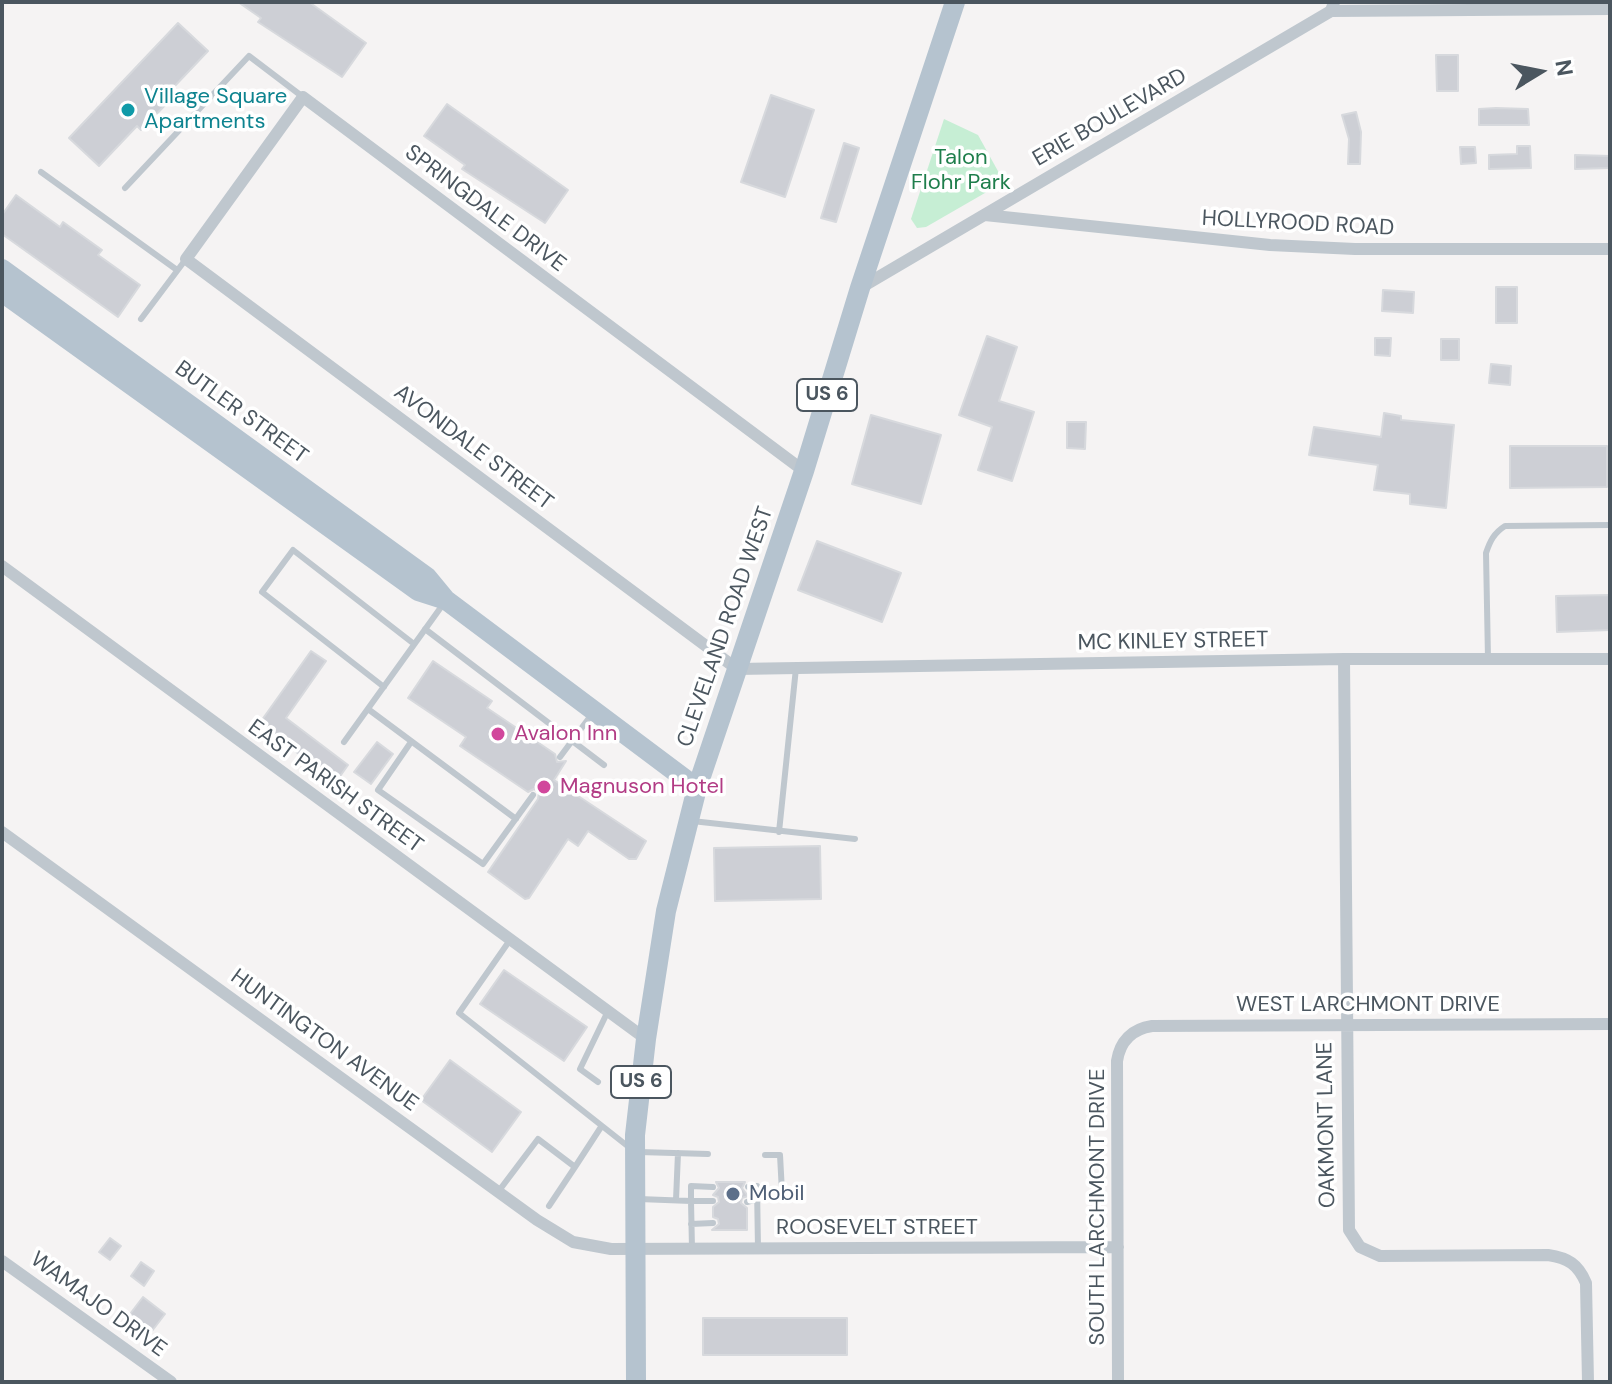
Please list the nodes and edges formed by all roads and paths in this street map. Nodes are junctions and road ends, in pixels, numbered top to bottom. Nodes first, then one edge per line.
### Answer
1 (955, 2) edge
2 (1332, 7) edge
3 (1610, 9) edge
4 (303, 97) junction
5 (41, 172) dead end
6 (125, 188) dead end
7 (985, 215) junction
8 (1610, 249) edge
9 (182, 264) junction
10 (2, 269) edge
11 (860, 288) junction
12 (2, 292) edge
13 (141, 319) dead end
14 (804, 471) junction
15 (1610, 525) edge
16 (2, 566) edge
17 (446, 600) junction
18 (425, 629) junction
19 (414, 644) junction
20 (1344, 659) junction
21 (1488, 659) junction
22 (1610, 659) edge
23 (796, 668) junction
24 (737, 669) junction
25 (384, 687) junction
26 (368, 709) junction
27 (594, 711) junction
28 (344, 742) dead end
29 (411, 742) junction
30 (571, 742) junction
31 (560, 757) dead end
32 (604, 765) dead end
33 (697, 788) junction
34 (533, 795) dead end
35 (516, 819) junction
36 (689, 821) junction
37 (2, 832) edge
38 (779, 832) junction
39 (855, 839) dead end
40 (510, 940) junction
41 (608, 1011) junction
42 (1610, 1024) edge
43 (1346, 1026) junction
44 (1129, 1035) joint
45 (646, 1039) junction
46 (598, 1082) dead end
47 (601, 1127) junction
48 (635, 1152) junction
49 (678, 1153) junction
50 (708, 1154) dead end
51 (765, 1155) dead end
52 (575, 1167) junction
53 (713, 1187) dead end
54 (748, 1187) dead end
55 (498, 1192) junction
56 (636, 1199) junction
57 (676, 1200) junction
58 (691, 1201) junction
59 (713, 1201) dead end
60 (758, 1201) junction
61 (747, 1202) dead end
62 (549, 1206) dead end
63 (747, 1222) dead end
64 (758, 1222) junction
65 (713, 1223) dead end
66 (691, 1224) junction
67 (1118, 1247) junction
68 (636, 1249) junction
69 (692, 1249) junction
70 (758, 1249) junction
71 (2, 1261) edge
72 (171, 1382) edge
73 (636, 1382) edge
74 (1118, 1382) edge
75 (1588, 1382) edge

1 - 11 main road, CLEVELAND ROAD WEST / US 6
2 - 3 street
2 - 7 street, ERIE BOULEVARD
4 - 6 lane
4 - 9 street
4 - 14 street, SPRINGDALE DRIVE
5 - 9 lane
7 - 8 street, HOLLYROOD ROAD
7 - 11 street, ERIE BOULEVARD
9 - 13 lane
9 - 24 street, AVONDALE STREET
10 - 17 main road, BUTLER STREET
11 - 14 main road, CLEVELAND ROAD WEST / US 6
12 - 17 main road, BUTLER STREET
14 - 24 main road, CLEVELAND ROAD WEST / US 6
15 - 21 lane
16 - 40 street, EAST PARISH STREET
17 - 18 lane
17 - 27 main road, BUTLER STREET
18 - 19 lane
18 - 30 lane
19 - 25 lane
19 - 25 lane
20 - 21 street, MC KINLEY STREET
20 - 23 street, MC KINLEY STREET
20 - 43 street, OAKMONT LANE
21 - 22 street, MC KINLEY STREET
23 - 24 street, MC KINLEY STREET
23 - 38 lane
24 - 33 main road, CLEVELAND ROAD WEST / US 6
25 - 26 lane
26 - 28 lane
26 - 29 lane
27 - 30 lane
27 - 33 main road, BUTLER STREET
29 - 35 lane
29 - 35 lane
30 - 31 lane
30 - 32 lane
33 - 36 main road, CLEVELAND ROAD WEST / US 6
34 - 35 lane
36 - 38 lane
36 - 45 main road, CLEVELAND ROAD WEST / US 6
37 - 55 street, HUNTINGTON AVENUE
38 - 39 lane
40 - 41 street, EAST PARISH STREET
40 - 47 lane
41 - 45 street, EAST PARISH STREET
41 - 46 lane
42 - 43 street, WEST LARCHMONT DRIVE
43 - 44 street, WEST LARCHMONT DRIVE
43 - 75 street, OAKMONT LANE
44 - 67 street, SOUTH LARCHMONT DRIVE
45 - 48 main road, CLEVELAND ROAD WEST / US 6
47 - 48 lane
47 - 52 lane
48 - 49 lane
48 - 56 main road, CLEVELAND ROAD WEST / US 6
49 - 50 lane
49 - 57 lane
51 - 60 lane
52 - 55 lane
52 - 62 lane
53 - 58 lane
54 - 60 lane
55 - 68 street, HUNTINGTON AVENUE
56 - 57 lane
56 - 68 main road, CLEVELAND ROAD WEST / US 6
57 - 58 lane
58 - 59 lane
58 - 66 lane
60 - 61 lane
60 - 64 lane
63 - 64 lane
64 - 70 lane
65 - 66 lane
66 - 69 lane
67 - 70 street, ROOSEVELT STREET
67 - 74 street, SOUTH LARCHMONT DRIVE
68 - 69 street, ROOSEVELT STREET
68 - 73 main road, CLEVELAND ROAD WEST / US 6
69 - 70 street, ROOSEVELT STREET
71 - 72 street, WAMAJO DRIVE

